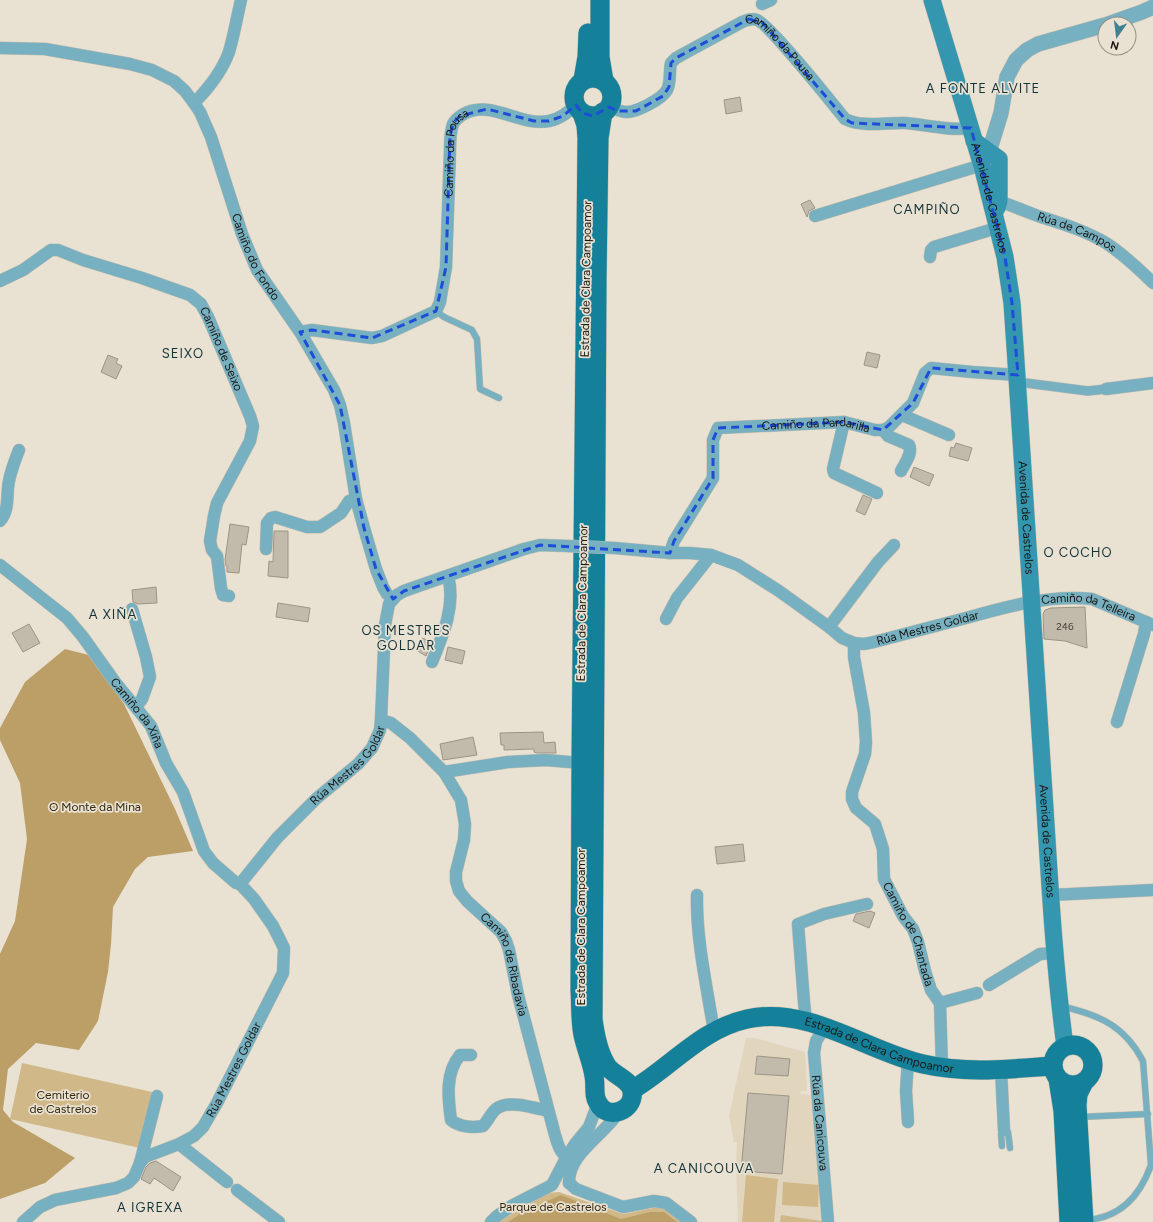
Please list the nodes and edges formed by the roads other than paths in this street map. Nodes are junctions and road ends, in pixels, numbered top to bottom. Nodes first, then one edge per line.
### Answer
1 (241, 0) edge
2 (588, 0) edge
3 (600, 0) edge
4 (932, 0) edge
5 (1153, 7) edge
6 (1131, 16) edge
7 (1097, 27) edge
8 (0, 48) edge
9 (583, 80) junction
10 (604, 81) junction
11 (194, 103) junction
12 (579, 109) junction
13 (606, 110) junction
14 (1001, 113) junction
15 (972, 135) junction
16 (987, 158) junction
17 (995, 211) junction
18 (815, 216) dead end
19 (930, 257) dead end
20 (0, 281) edge
21 (1153, 283) edge
22 (436, 311) junction
23 (300, 332) junction
24 (1018, 378) junction
25 (1153, 383) edge
26 (1106, 389) joint
27 (499, 398) dead end
28 (902, 415) junction
29 (844, 422) junction
30 (883, 430) junction
31 (949, 435) dead end
32 (19, 450) dead end
33 (901, 471) dead end
34 (877, 494) dead end
35 (356, 499) junction
36 (0, 521) edge
37 (894, 545) dead end
38 (266, 549) dead end
39 (670, 553) junction
40 (711, 555) junction
41 (0, 565) edge
42 (448, 576) junction
43 (229, 596) dead end
44 (393, 599) junction
45 (1030, 603) junction
46 (132, 609) dead end
47 (666, 619) dead end
48 (1149, 623) edge
49 (829, 627) junction
50 (854, 643) junction
51 (432, 662) dead end
52 (136, 707) junction
53 (381, 720) junction
54 (1117, 722) dead end
55 (581, 763) junction
56 (444, 772) junction
57 (240, 884) junction
58 (1153, 890) edge
59 (697, 895) dead end
60 (1051, 895) junction
61 (867, 904) dead end
62 (1056, 953) junction
63 (989, 985) dead end
64 (977, 993) dead end
65 (940, 1003) junction
66 (1060, 1005) junction
67 (806, 1022) junction
68 (824, 1027) junction
69 (714, 1032) junction
70 (1065, 1046) junction
71 (471, 1055) dead end
72 (908, 1060) junction
73 (942, 1068) junction
74 (1001, 1070) junction
75 (1055, 1072) junction
76 (1084, 1082) junction
77 (626, 1084) junction
78 (157, 1096) dead end
79 (597, 1097) junction
80 (548, 1111) junction
81 (618, 1113) junction
82 (1148, 1114) junction
83 (1077, 1118) junction
84 (908, 1122) dead end
85 (1004, 1130) junction
86 (179, 1144) junction
87 (1002, 1146) dead end
88 (1010, 1148) dead end
89 (570, 1160) junction
90 (140, 1162) junction
91 (227, 1182) dead end
92 (569, 1183) junction
93 (552, 1185) junction
94 (237, 1190) dead end
95 (1079, 1221) edge
96 (23, 1222) edge
97 (279, 1222) edge
98 (491, 1222) edge
99 (691, 1222) edge
100 (828, 1222) edge

1 - 11 street
2 - 9 main road, Estrada de Clara Campoamor
3 - 10 main road, Estrada de Clara Campoamor
4 - 15 main road, Avenida de Castrelos
5 - 6 street
7 - 14 street
8 - 11 street, Camiño do Fondo
9 - 10 main road
9 - 12 main road, Estrada de Clara Campoamor
10 - 13 main road, Estrada de Clara Campoamor
11 - 23 street, Camiño do Fondo
12 - 13 main road
12 - 22 street, Camiño da Pousa
12 - 55 main road, Estrada de Clara Campoamor
13 - 15 street, Camiño da Pousa
13 - 77 main road, Estrada de Clara Campoamor
14 - 16 street
14 - 16 street
15 - 16 main road
16 - 17 main road, Avenida de Castrelos
16 - 18 street
17 - 19 street
17 - 21 street, Rúa de Campos
17 - 24 main road, Avenida de Castrelos
20 - 43 street, Camiño de Seixo
22 - 23 street
22 - 27 lane
23 - 35 street, Camiño do Fondo
24 - 26 street
24 - 28 street, Camiño da Pardarilla
24 - 45 main road, Avenida de Castrelos
25 - 26 street
28 - 30 street, Camiño da Pardarilla
28 - 31 street
29 - 30 street, Camiño da Pardarilla
29 - 34 street
29 - 39 street, Camiño da Pardarilla
30 - 33 street
32 - 36 street
35 - 38 street
35 - 44 street, Camiño do Fondo
37 - 49 street
39 - 40 street
39 - 42 street, bridge
40 - 47 street
40 - 49 street
41 - 52 street, Camiño da Xiña
42 - 44 street
42 - 51 street
44 - 53 street, Rúa Mestres Goldar
45 - 48 street, Camiño da Telleira
45 - 50 street, Rúa Mestres Goldar
45 - 60 main road, Avenida de Castrelos
46 - 52 street
48 - 54 street, Camiño da Telleira
49 - 50 street
50 - 65 street, Camiño de Chantada
52 - 57 street, Camiño da Xiña
53 - 56 street, Camiño de Ribadavia
53 - 57 street, Rúa Mestres Goldar
55 - 56 street
55 - 79 main road, Estrada de Clara Campoamor
56 - 80 street, Camiño de Ribadavia
57 - 86 street, Rúa Mestres Goldar
58 - 60 street
59 - 69 street
60 - 62 main road, Avenida de Castrelos
61 - 67 street
62 - 63 street
62 - 66 main road, Avenida de Castrelos
64 - 65 street
65 - 73 street, Camiño de Chantada
66 - 70 main road, Avenida de Castrelos
66 - 82 lane
67 - 68 main road, Estrada de Clara Campoamor
67 - 69 main road, Estrada de Clara Campoamor
68 - 72 main road, Estrada de Clara Campoamor
68 - 100 street, Rúa da Canicouva
69 - 77 main road, Estrada de Clara Campoamor
70 - 75 main road
70 - 76 main road
71 - 80 street
72 - 73 main road, Estrada de Clara Campoamor
72 - 84 street
73 - 74 main road, Estrada de Clara Campoamor
74 - 75 main road, Estrada de Clara Campoamor
74 - 85 street
75 - 76 main road
75 - 95 main road
76 - 83 main road
77 - 79 main road, Estrada de Clara Campoamor
77 - 81 main road
78 - 90 street
79 - 81 main road
79 - 89 street
80 - 89 street, Camiño de Ribadavia
81 - 89 street
82 - 83 lane
82 - 95 lane
83 - 95 main road
85 - 87 lane
85 - 88 lane
86 - 90 street, Rúa Mestres Goldar
86 - 91 street
89 - 92 street
89 - 93 street
90 - 96 street
92 - 93 street
92 - 99 street
93 - 98 street
94 - 97 street

